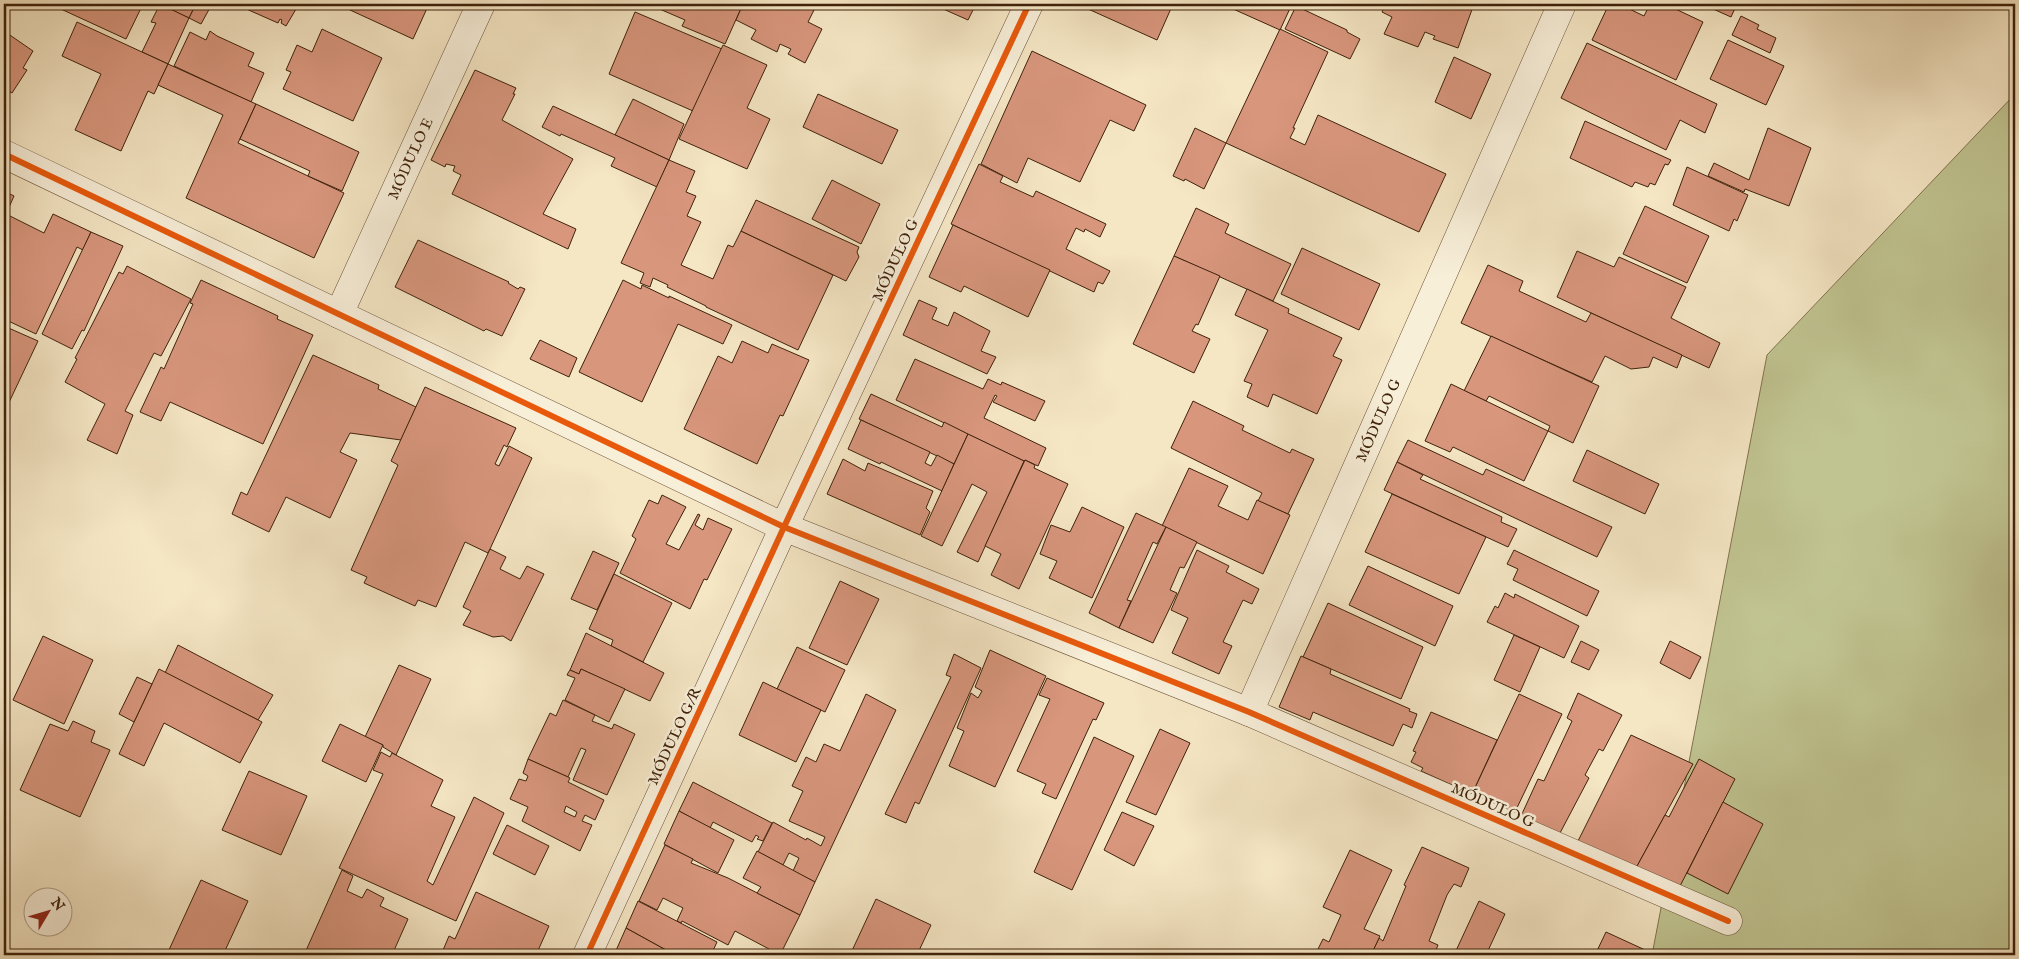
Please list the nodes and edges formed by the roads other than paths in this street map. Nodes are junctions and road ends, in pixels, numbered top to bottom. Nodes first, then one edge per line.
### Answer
1 (481, 4) edge
2 (1030, 4) edge
3 (1558, 5) edge
4 (4, 154) edge
5 (339, 314) junction
6 (784, 527) junction
7 (1249, 712) junction
8 (1728, 921) dead end
9 (587, 955) edge

1 - 5 street, MÓDULO E
2 - 6 street, MÓDULO G
3 - 7 street, MÓDULO G
4 - 5 street
5 - 6 street
6 - 7 street
6 - 9 street, MÓDULO G/R
7 - 8 street, MÓDULO G

